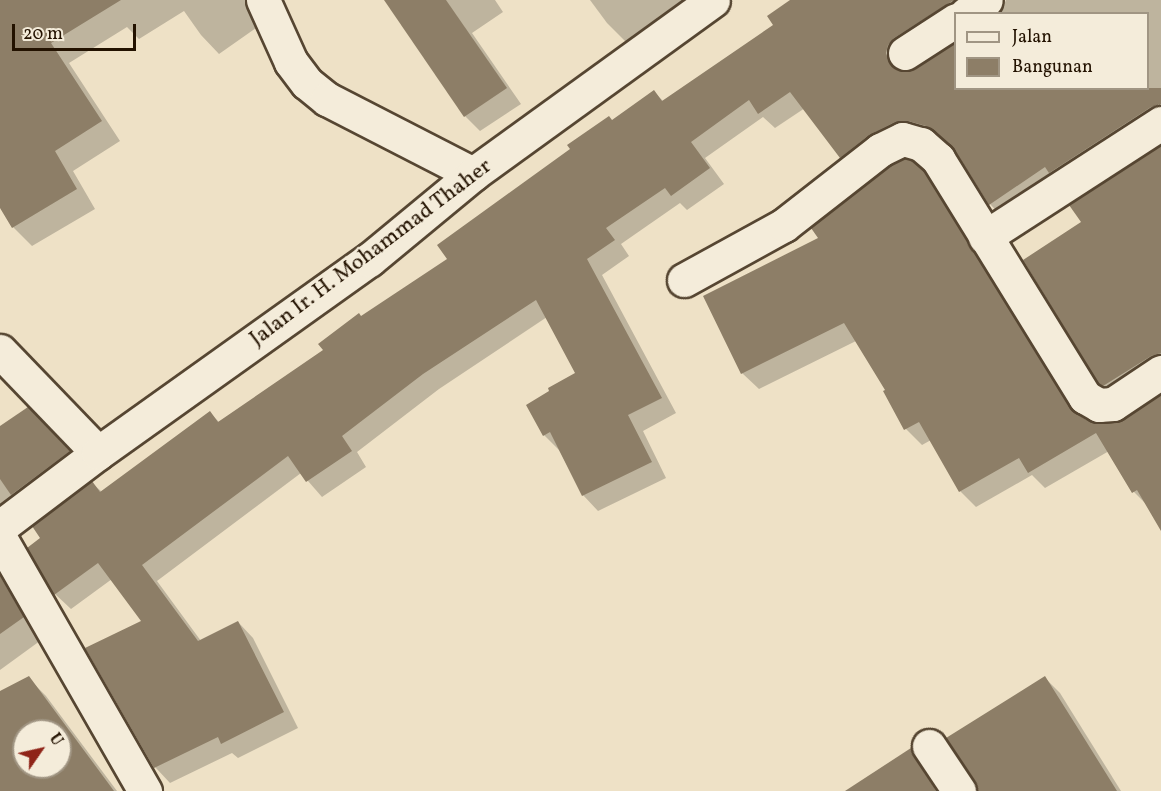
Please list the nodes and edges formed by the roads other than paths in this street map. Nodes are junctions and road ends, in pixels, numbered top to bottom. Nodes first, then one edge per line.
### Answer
1 (263, 0) edge
2 (713, 0) edge
3 (986, 0) edge
4 (969, 12) edge
5 (954, 21) edge
6 (905, 53) dead end
7 (1161, 123) edge
8 (473, 174) junction
9 (985, 237) junction
10 (684, 280) dead end
11 (0, 351) edge
12 (1161, 372) edge
13 (98, 453) junction
14 (0, 527) edge
15 (0, 538) edge
16 (928, 746) dead end
17 (145, 791) edge
18 (959, 791) edge

1 - 8 street
2 - 8 street, Jalan Ir. H. Mohammad Thaher
3 - 4 street
5 - 6 street
7 - 9 street
8 - 13 street, Jalan Ir. H. Mohammad Thaher
9 - 10 street
9 - 12 street
11 - 13 street
13 - 14 street, Jalan Ir. H. Mohammad Thaher
15 - 17 street
16 - 18 street

